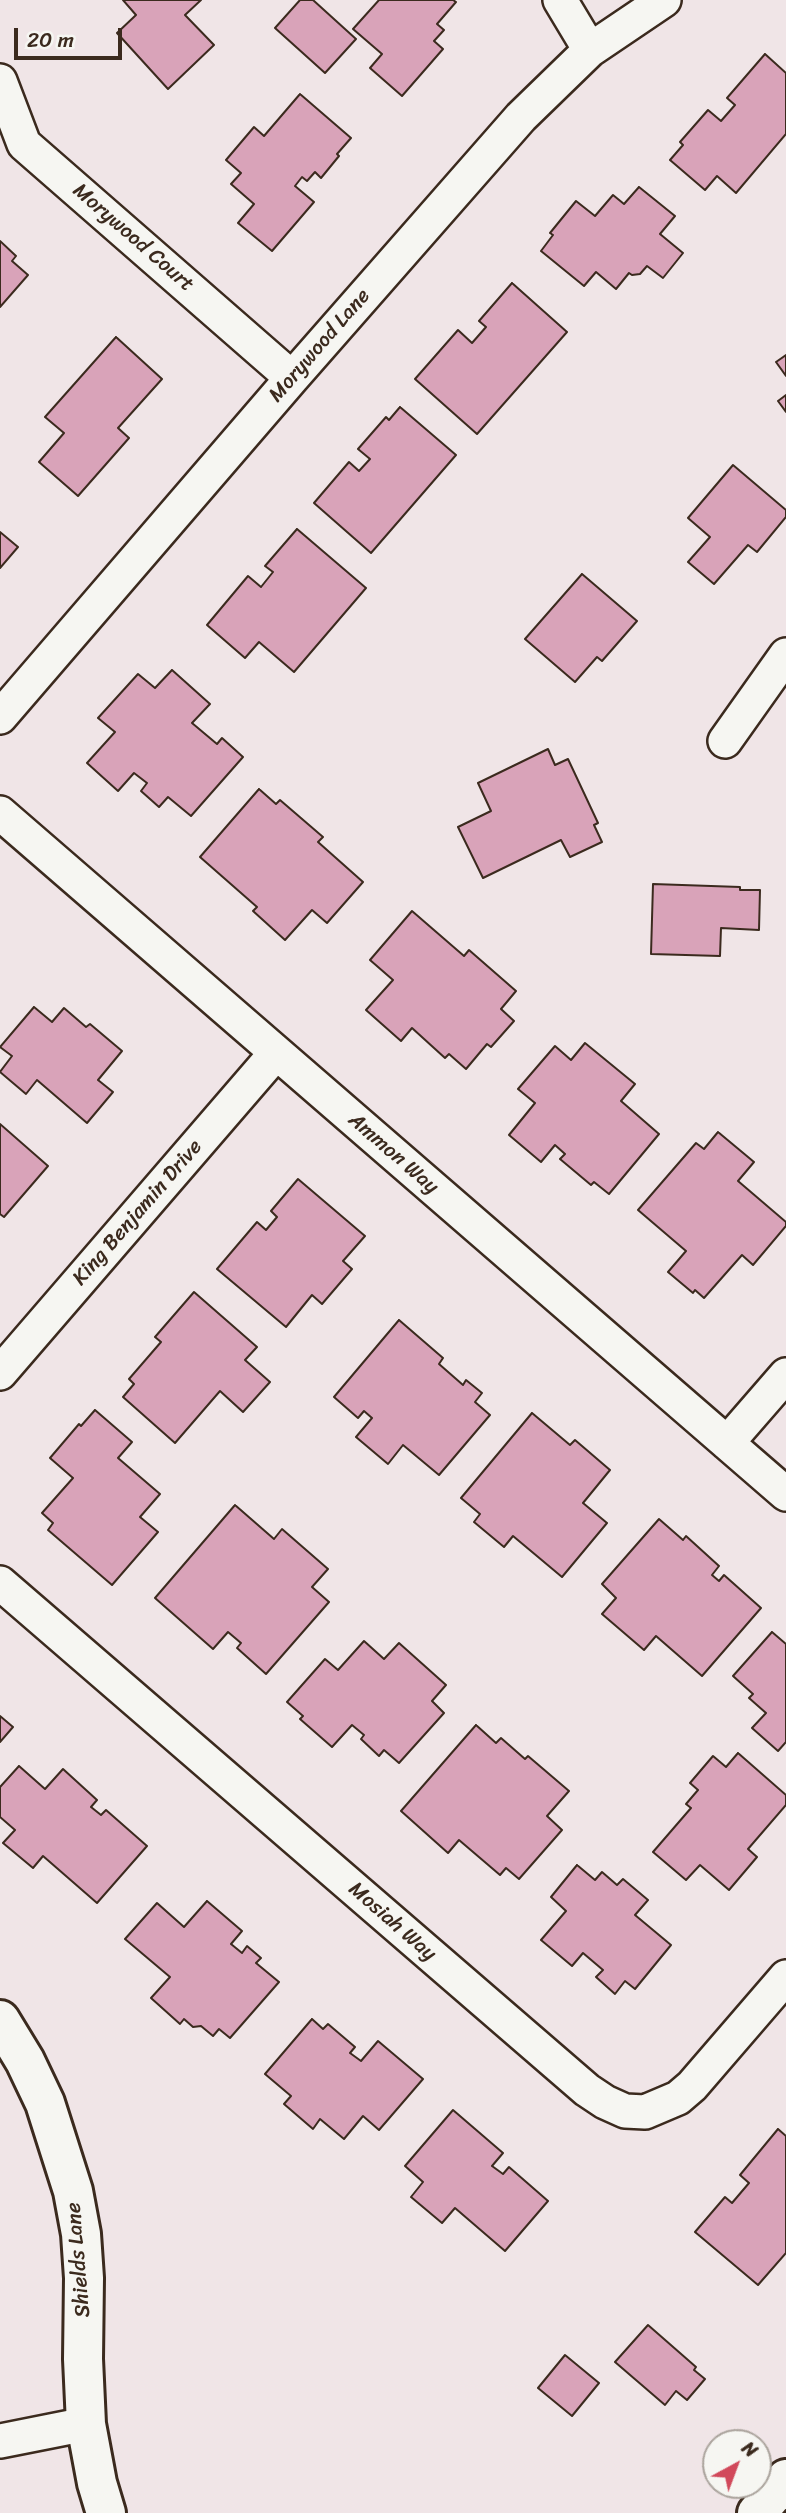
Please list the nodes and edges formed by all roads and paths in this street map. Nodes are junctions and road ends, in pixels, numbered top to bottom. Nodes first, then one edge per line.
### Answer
1 (560, 0) edge
2 (664, 0) edge
3 (590, 50) junction
4 (0, 81) edge
5 (292, 377) junction
6 (786, 655) edge
7 (0, 717) edge
8 (725, 741) dead end
9 (0, 813) edge
10 (276, 1053) junction
11 (0, 1373) edge
12 (786, 1375) edge
13 (727, 1443) junction
14 (786, 1494) edge
15 (0, 1583) edge
16 (786, 1977) edge
17 (0, 2020) edge
18 (86, 2424) junction
19 (0, 2441) edge
20 (786, 2479) edge
21 (106, 2513) edge
22 (757, 2513) edge

1 - 3 street
2 - 3 street, Morywood Lane
3 - 5 street, Morywood Lane
4 - 5 street, Morywood Court
5 - 7 street, Morywood Lane
6 - 8 street
9 - 10 street, Ammon Way
10 - 11 street, King Benjamin Drive
10 - 13 street, Ammon Way
12 - 13 street
13 - 14 street, Ammon Way
15 - 16 street, Mosiah Way
17 - 18 main road, Shields Lane
18 - 19 street
18 - 21 main road, Shields Lane
20 - 22 main road

